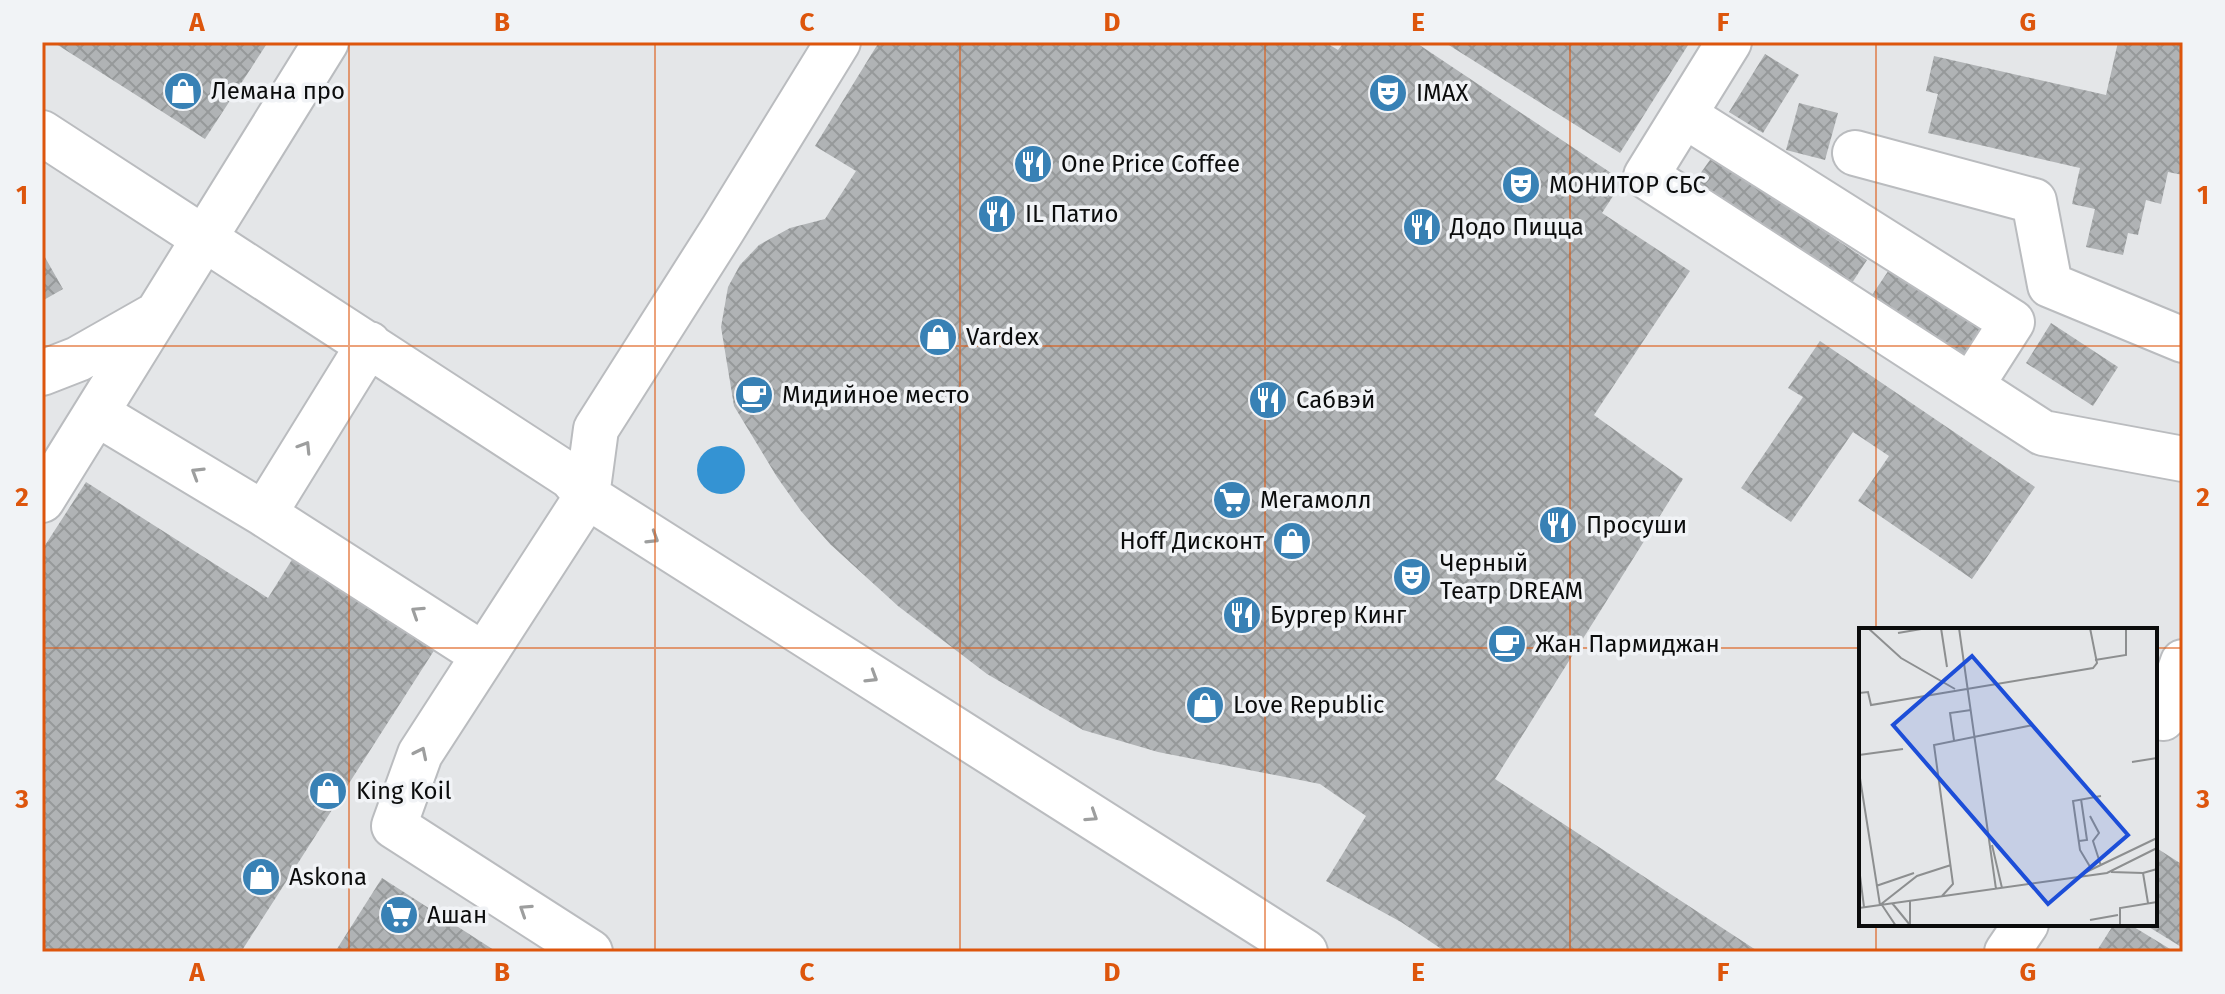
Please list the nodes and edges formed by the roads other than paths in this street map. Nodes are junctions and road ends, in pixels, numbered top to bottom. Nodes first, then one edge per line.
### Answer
1 (326, 42) edge
2 (838, 42) edge
3 (1729, 42) edge
4 (1684, 115) junction
5 (42, 133) edge
6 (1855, 153) dead end
7 (205, 238) junction
8 (158, 314) junction
9 (2183, 340) edge
10 (369, 344) junction
11 (42, 373) edge
12 (1971, 386) junction
13 (96, 413) junction
14 (2183, 459) edge
15 (587, 496) junction
16 (42, 500) edge
17 (264, 514) junction
18 (482, 654) junction
19 (2183, 662) edge
20 (2167, 711) edge
21 (2025, 926) edge
22 (590, 952) edge
23 (1305, 952) edge
24 (2007, 952) edge

1 - 7 main road
2 - 15 main road
3 - 4 main road
4 - 12 main road
4 - 12 main road
5 - 7 main road
6 - 9 main road
7 - 8 main road
7 - 10 main road
8 - 11 main road
8 - 13 main road
10 - 15 main road
17 -> 10 main road
12 - 14 main road
13 - 16 main road
17 -> 13 main road
15 - 18 main road
15 -> 23 main road
18 -> 17 main road
22 -> 18 main road
19 - 20 main road
21 - 24 main road

